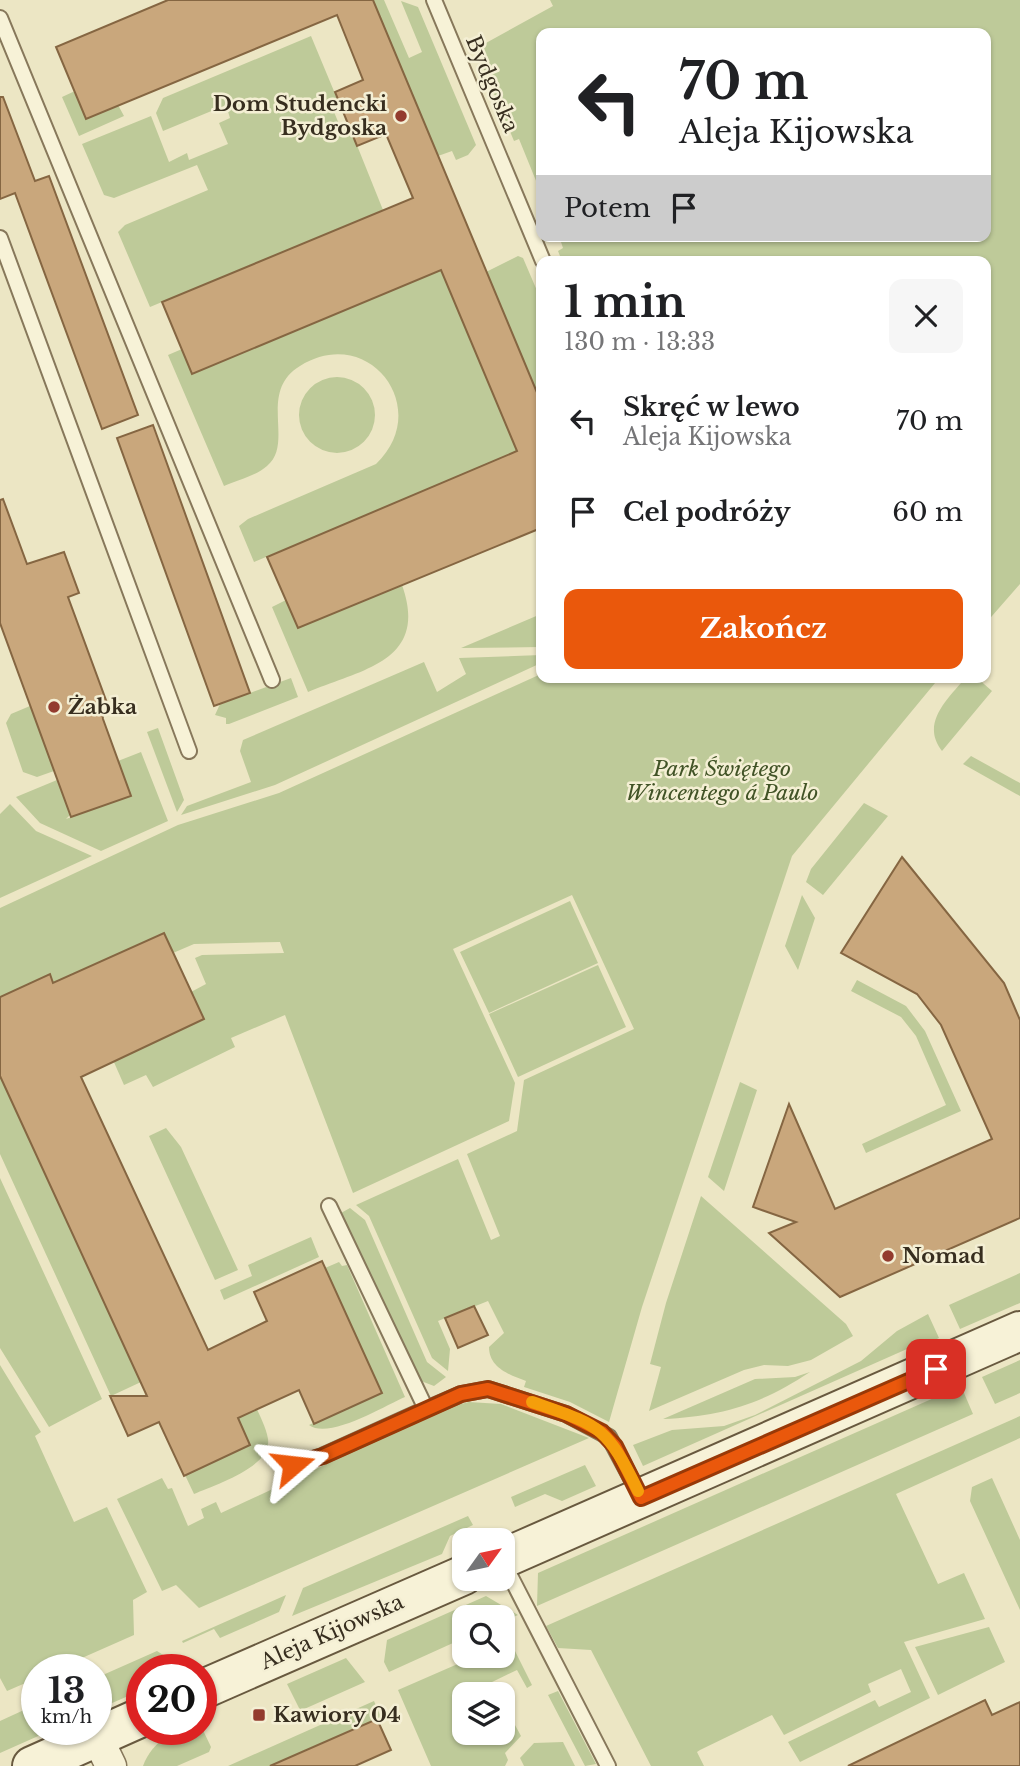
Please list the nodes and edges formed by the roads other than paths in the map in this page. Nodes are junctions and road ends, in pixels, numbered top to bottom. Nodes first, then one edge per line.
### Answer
1 (434, 0) edge
2 (0, 18) edge
3 (0, 238) edge
4 (541, 256) edge
5 (272, 680) dead end
6 (189, 751) dead end
7 (329, 1206) dead end
8 (1020, 1331) edge
9 (426, 1409) junction
10 (293, 1465) dead end
11 (641, 1498) junction
12 (515, 1554) edge
13 (452, 1580) edge
14 (515, 1585) edge
15 (217, 1683) edge
16 (126, 1731) edge
17 (104, 1751) edge
18 (32, 1766) edge
19 (608, 1766) edge

1 - 4 lane, Bydgoska
2 - 5 lane
3 - 6 lane
7 - 9 lane
8 - 11 street
9 - 10 lane
9 - 11 lane
11 - 12 street
13 - 15 street, Aleja Kijowska
14 - 19 lane
16 - 17 street
17 - 18 street

